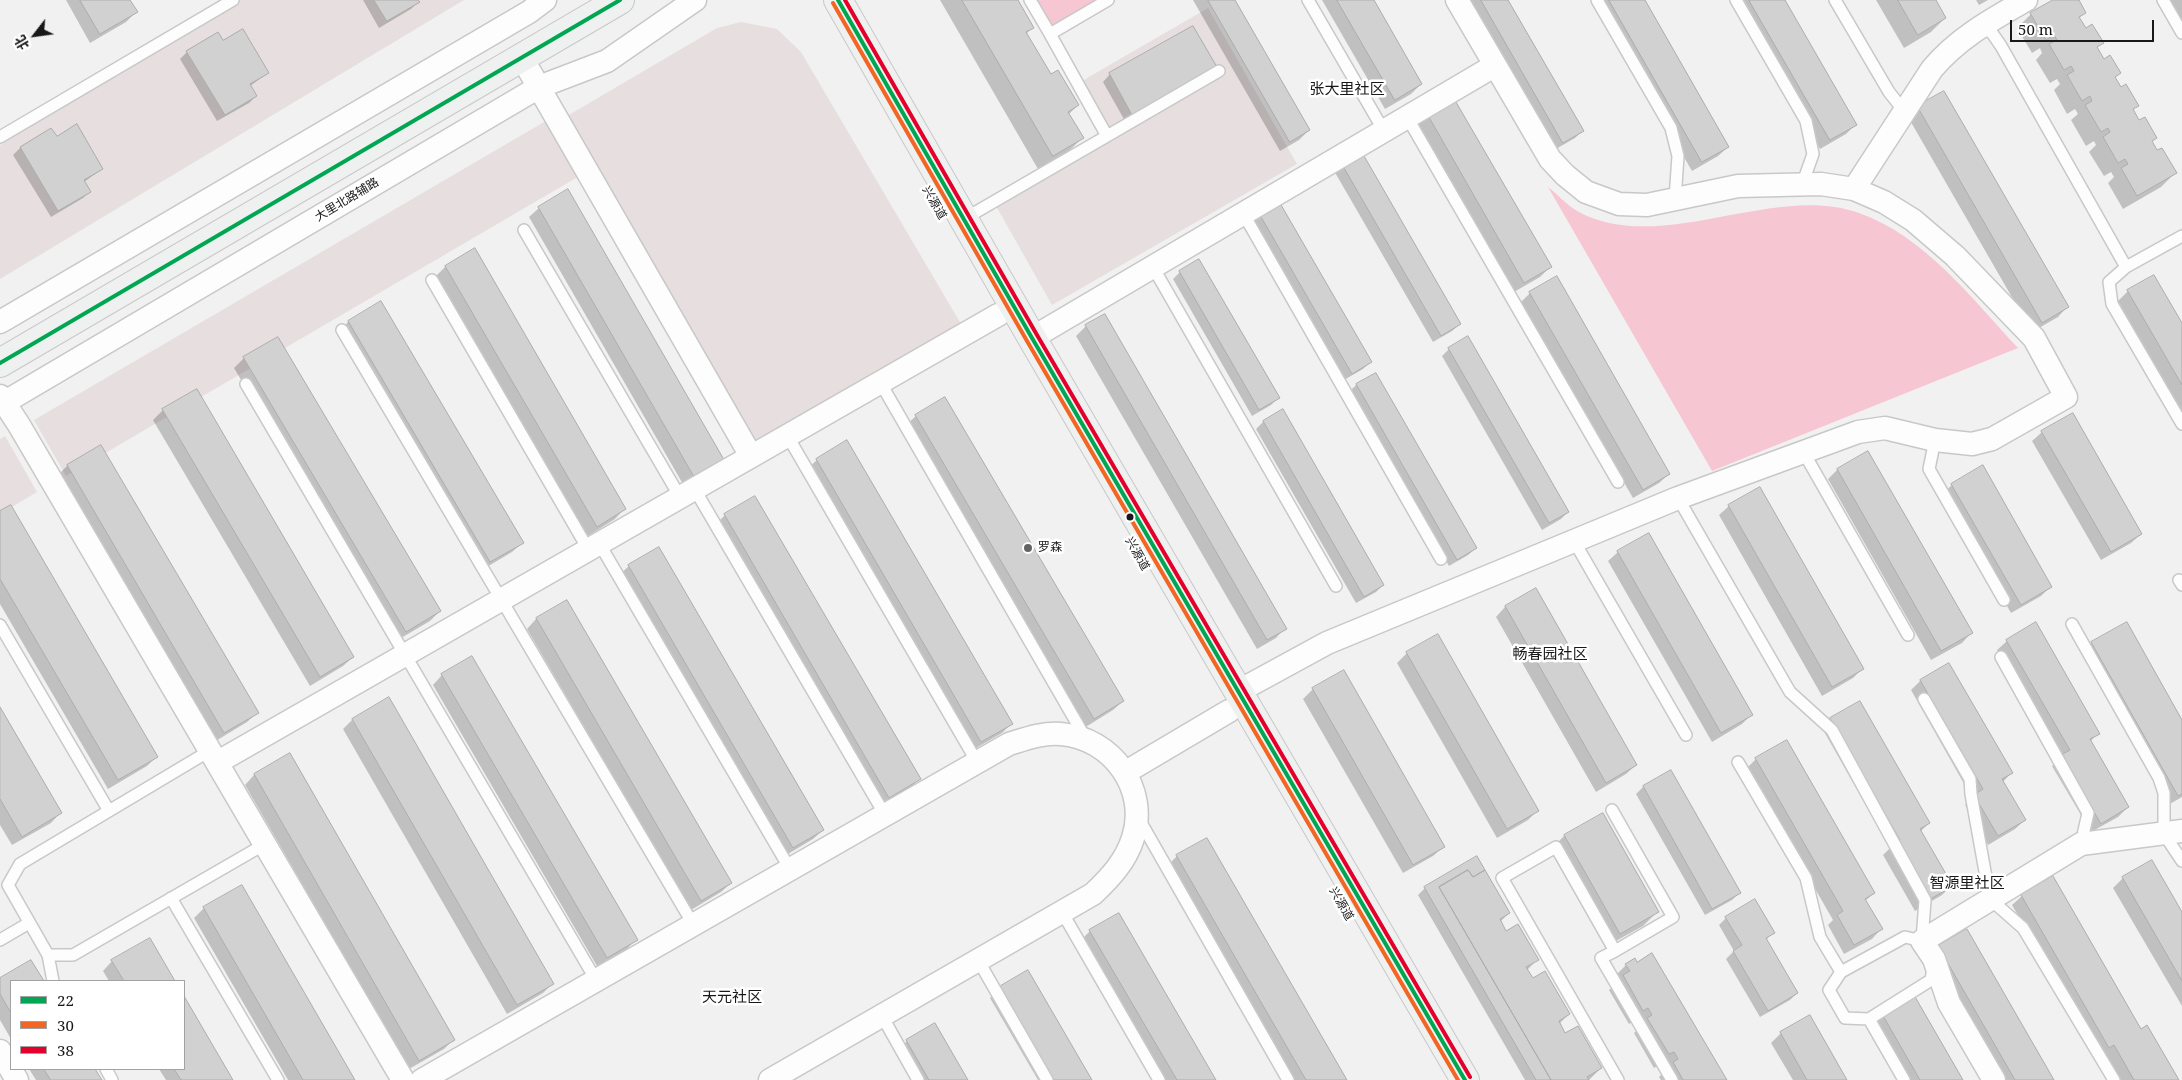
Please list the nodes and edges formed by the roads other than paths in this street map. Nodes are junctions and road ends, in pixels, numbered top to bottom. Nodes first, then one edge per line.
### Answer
1 (233, 0) edge
2 (545, 0) edge
3 (620, 0) edge
4 (695, 0) edge
5 (818, 0) edge
6 (838, 0) edge
7 (1030, 0) edge
8 (1108, 0) edge
9 (1308, 0) edge
10 (1457, 0) edge
11 (1597, 0) edge
12 (1736, 0) edge
13 (1836, 0) edge
14 (2026, 0) edge
15 (2163, 0) edge
16 (1981, 26) junction
17 (2182, 33) edge
18 (1050, 34) junction
19 (522, 58) junction
20 (1494, 66) junction
21 (1219, 71) dead end
22 (539, 87) junction
23 (1904, 111) junction
24 (1407, 117) junction
25 (1384, 131) junction
26 (1107, 136) junction
27 (0, 137) edge
28 (1802, 185) junction
29 (1854, 188) junction
30 (1675, 199) junction
31 (1243, 214) junction
32 (964, 219) junction
33 (524, 230) dead end
34 (2182, 236) edge
35 (1153, 267) junction
36 (2126, 267) junction
37 (432, 280) dead end
38 (998, 315) junction
39 (0, 322) edge
40 (342, 330) dead end
41 (1032, 338) junction
42 (0, 363) edge
43 (880, 382) junction
44 (246, 384) dead end
45 (1, 401) edge
46 (2182, 424) edge
47 (787, 435) junction
48 (1935, 440) junction
49 (1804, 453) junction
50 (751, 456) junction
51 (1618, 482) dead end
52 (687, 493) junction
53 (1678, 498) junction
54 (1574, 541) junction
55 (594, 546) junction
56 (1441, 559) dead end
57 (1336, 586) dead end
58 (501, 600) junction
59 (2004, 600) dead end
60 (2072, 624) dead end
61 (0, 625) edge
62 (1908, 635) dead end
63 (406, 654) junction
64 (2001, 657) dead end
65 (1924, 699) dead end
66 (1234, 701) junction
67 (1686, 735) dead end
68 (1086, 739) junction
69 (215, 756) junction
70 (977, 762) junction
71 (1738, 762) dead end
72 (1126, 772) junction
73 (1612, 810) dead end
74 (109, 811) junction
75 (885, 815) junction
76 (1137, 816) junction
77 (2173, 832) edge
78 (265, 844) junction
79 (2081, 844) junction
80 (2182, 861) edge
81 (790, 869) junction
82 (4, 881) edge
83 (171, 898) junction
84 (1990, 899) junction
85 (1062, 912) junction
86 (29, 923) junction
87 (693, 924) junction
88 (0, 940) edge
89 (1928, 950) junction
90 (1615, 951) junction
91 (48, 955) junction
92 (978, 960) junction
93 (1841, 972) junction
94 (53, 980) edge
95 (596, 980) junction
96 (882, 1016) junction
97 (1869, 1019) junction
98 (0, 1051) edge
99 (10, 1068) edge
100 (783, 1077) edge
101 (427, 1079) edge
102 (278, 1080) edge
103 (402, 1080) edge
104 (918, 1080) edge
105 (1047, 1080) edge
106 (1159, 1080) edge
107 (1288, 1080) edge
108 (1444, 1080) edge
109 (1466, 1080) edge
110 (1618, 1080) edge
111 (1672, 1080) edge
112 (1904, 1080) edge
113 (1994, 1080) edge
114 (2114, 1080) edge

1 - 27 lane
2 - 39 street
3 - 19 main road
4 - 22 street, 大里北路辅路
5 - 38 main road, 兴源道
6 - 32 main road, 兴源道
7 - 18 lane
8 - 18 lane
9 - 25 lane
10 - 20 street
11 - 30 lane
12 - 28 lane
13 - 23 lane
14 - 16 street
15 - 17 lane
16 - 23 street
16 - 36 lane
18 - 26 lane
19 - 22 street
19 - 42 main road
20 - 24 street
20 - 30 street
21 - 26 lane
22 - 45 street, 大里北路辅路
22 - 50 street
23 - 29 street
24 - 25 street
24 - 51 lane
25 - 31 street
26 - 32 lane
28 - 29 street
28 - 30 street
29 - 48 street
31 - 35 street
31 - 56 lane
32 - 41 main road, 兴源道
33 - 52 lane
34 - 36 lane
35 - 41 street
35 - 57 lane
36 - 46 lane
37 - 55 lane
38 - 43 street
38 - 66 main road, 兴源道
40 - 58 lane
41 - 66 main road, 兴源道
43 - 47 street
43 - 68 lane
44 - 63 lane
45 - 69 street
47 - 50 street
47 - 70 lane
48 - 49 street
48 - 59 lane
49 - 53 street
49 - 62 lane
50 - 52 street
52 - 55 street
52 - 75 lane
53 - 54 street
53 - 89 lane
54 - 66 street
54 - 67 lane
55 - 58 street
55 - 81 lane
58 - 63 street
58 - 87 lane
60 - 77 lane
61 - 74 lane
63 - 69 street
63 - 95 lane
64 - 79 lane
65 - 84 lane
66 - 72 street
66 - 108 main road, 兴源道
66 - 109 main road, 兴源道
68 - 70 street
68 - 72 street
69 - 74 lane
69 - 78 street
70 - 75 street
71 - 93 lane
72 - 76 street
73 - 90 lane
74 - 82 lane
75 - 81 street
76 - 85 street
76 - 107 lane
77 - 79 street
77 - 80 lane
78 - 83 lane
78 - 103 street
79 - 84 street
81 - 87 street
82 - 86 lane
83 - 91 lane
83 - 102 lane
84 - 89 street
84 - 114 lane
85 - 92 street
85 - 106 lane
86 - 88 lane
86 - 91 lane
87 - 95 street
89 - 93 lane
89 - 97 lane
89 - 113 street
90 - 110 lane
90 - 111 lane
91 - 94 lane
92 - 96 street
92 - 105 lane
93 - 97 lane
95 - 101 street
96 - 100 street
96 - 104 lane
97 - 112 lane
98 - 99 street

